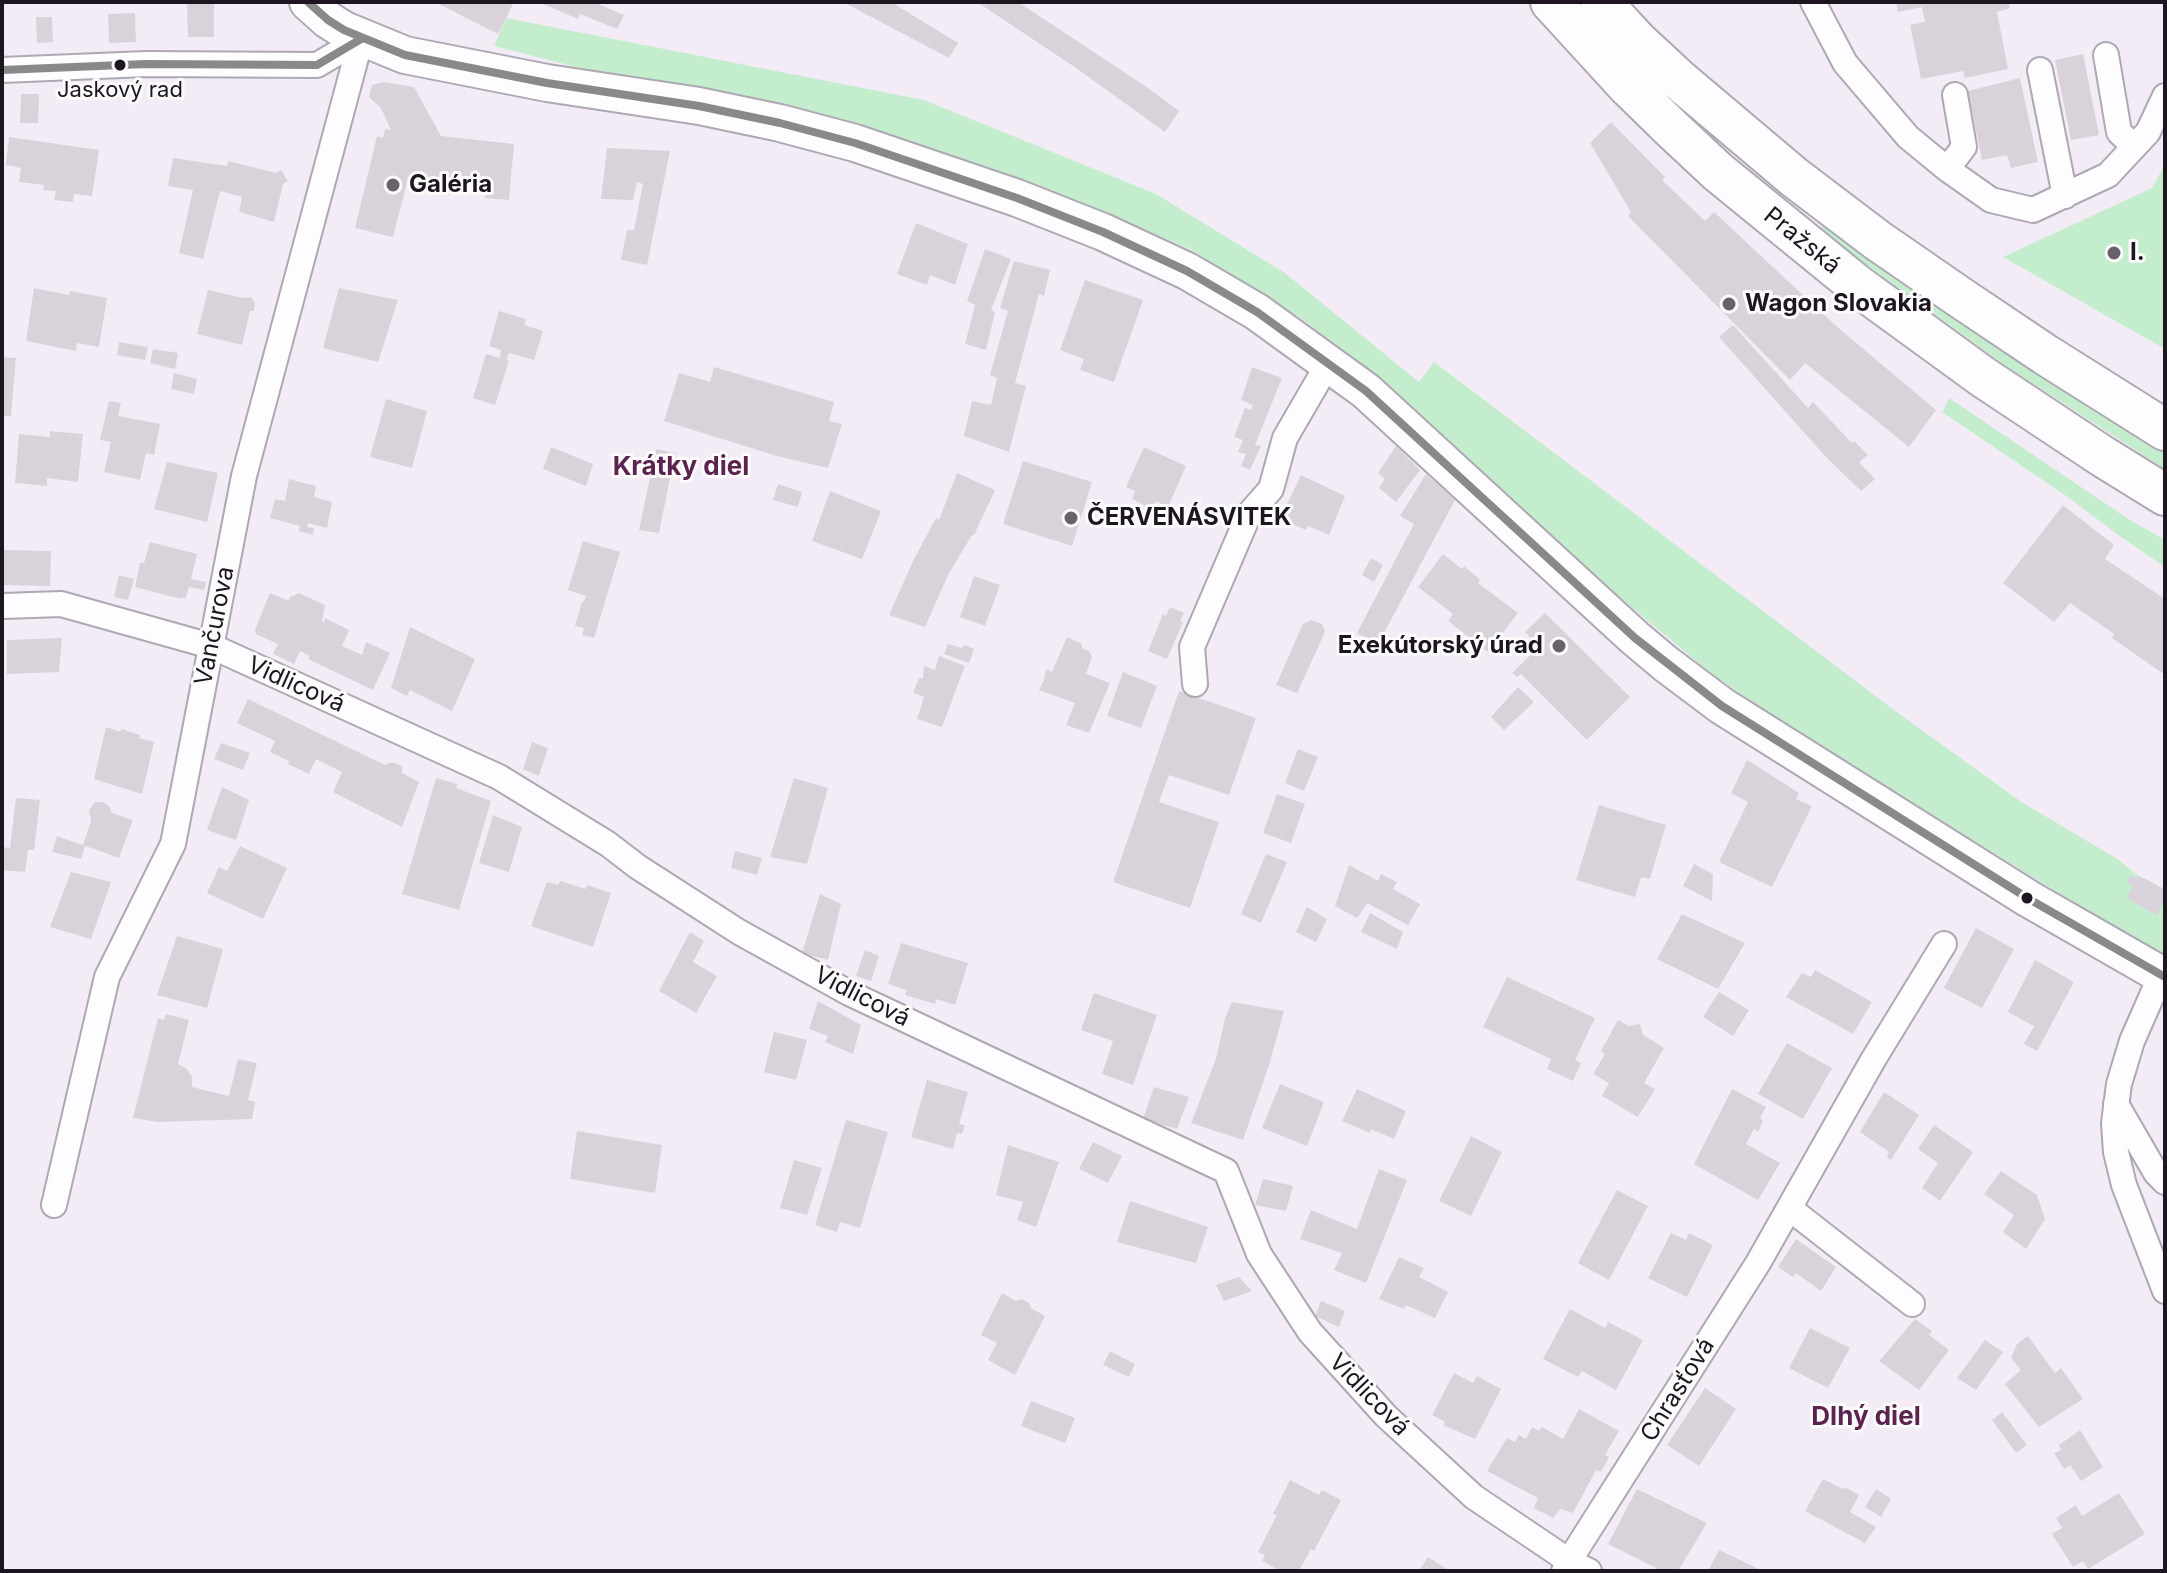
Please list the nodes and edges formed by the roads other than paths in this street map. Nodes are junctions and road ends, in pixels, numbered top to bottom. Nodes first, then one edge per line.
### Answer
1 (308, 2) edge
2 (1551, 2) edge
3 (1601, 2) edge
4 (1813, 2) edge
5 (361, 39) junction
6 (2106, 55) dead end
7 (2, 70) edge
8 (2040, 70) dead end
9 (1955, 95) dead end
10 (2165, 96) edge
11 (2134, 147) junction
12 (1947, 169) junction
13 (2065, 196) junction
14 (1328, 364) junction
15 (2165, 430) edge
16 (2165, 495) edge
17 (3, 606) edge
18 (211, 646) junction
19 (1195, 684) dead end
20 (1944, 944) dead end
21 (2163, 976) edge
22 (2116, 1104) junction
23 (2165, 1182) edge
24 (54, 1205) dead end
25 (1789, 1208) junction
26 (2165, 1291) edge
27 (1912, 1304) dead end
28 (1574, 1568) edge

1 - 5 street
2 - 16 main road, Pražská
3 - 15 main road, Pražská
4 - 12 street
5 - 7 street
5 - 14 street
5 - 18 street, Vančurova
6 - 11 street
8 - 13 street
9 - 12 street
10 - 11 street
11 - 13 street
12 - 13 street
14 - 19 street
14 - 21 street
17 - 18 street, Vidlicová
18 - 24 street, Vančurova
18 - 28 street, Vidlicová
20 - 25 street, Chrasťová
21 - 22 street
22 - 23 street
22 - 26 street
25 - 27 street
25 - 28 street, Chrasťová

